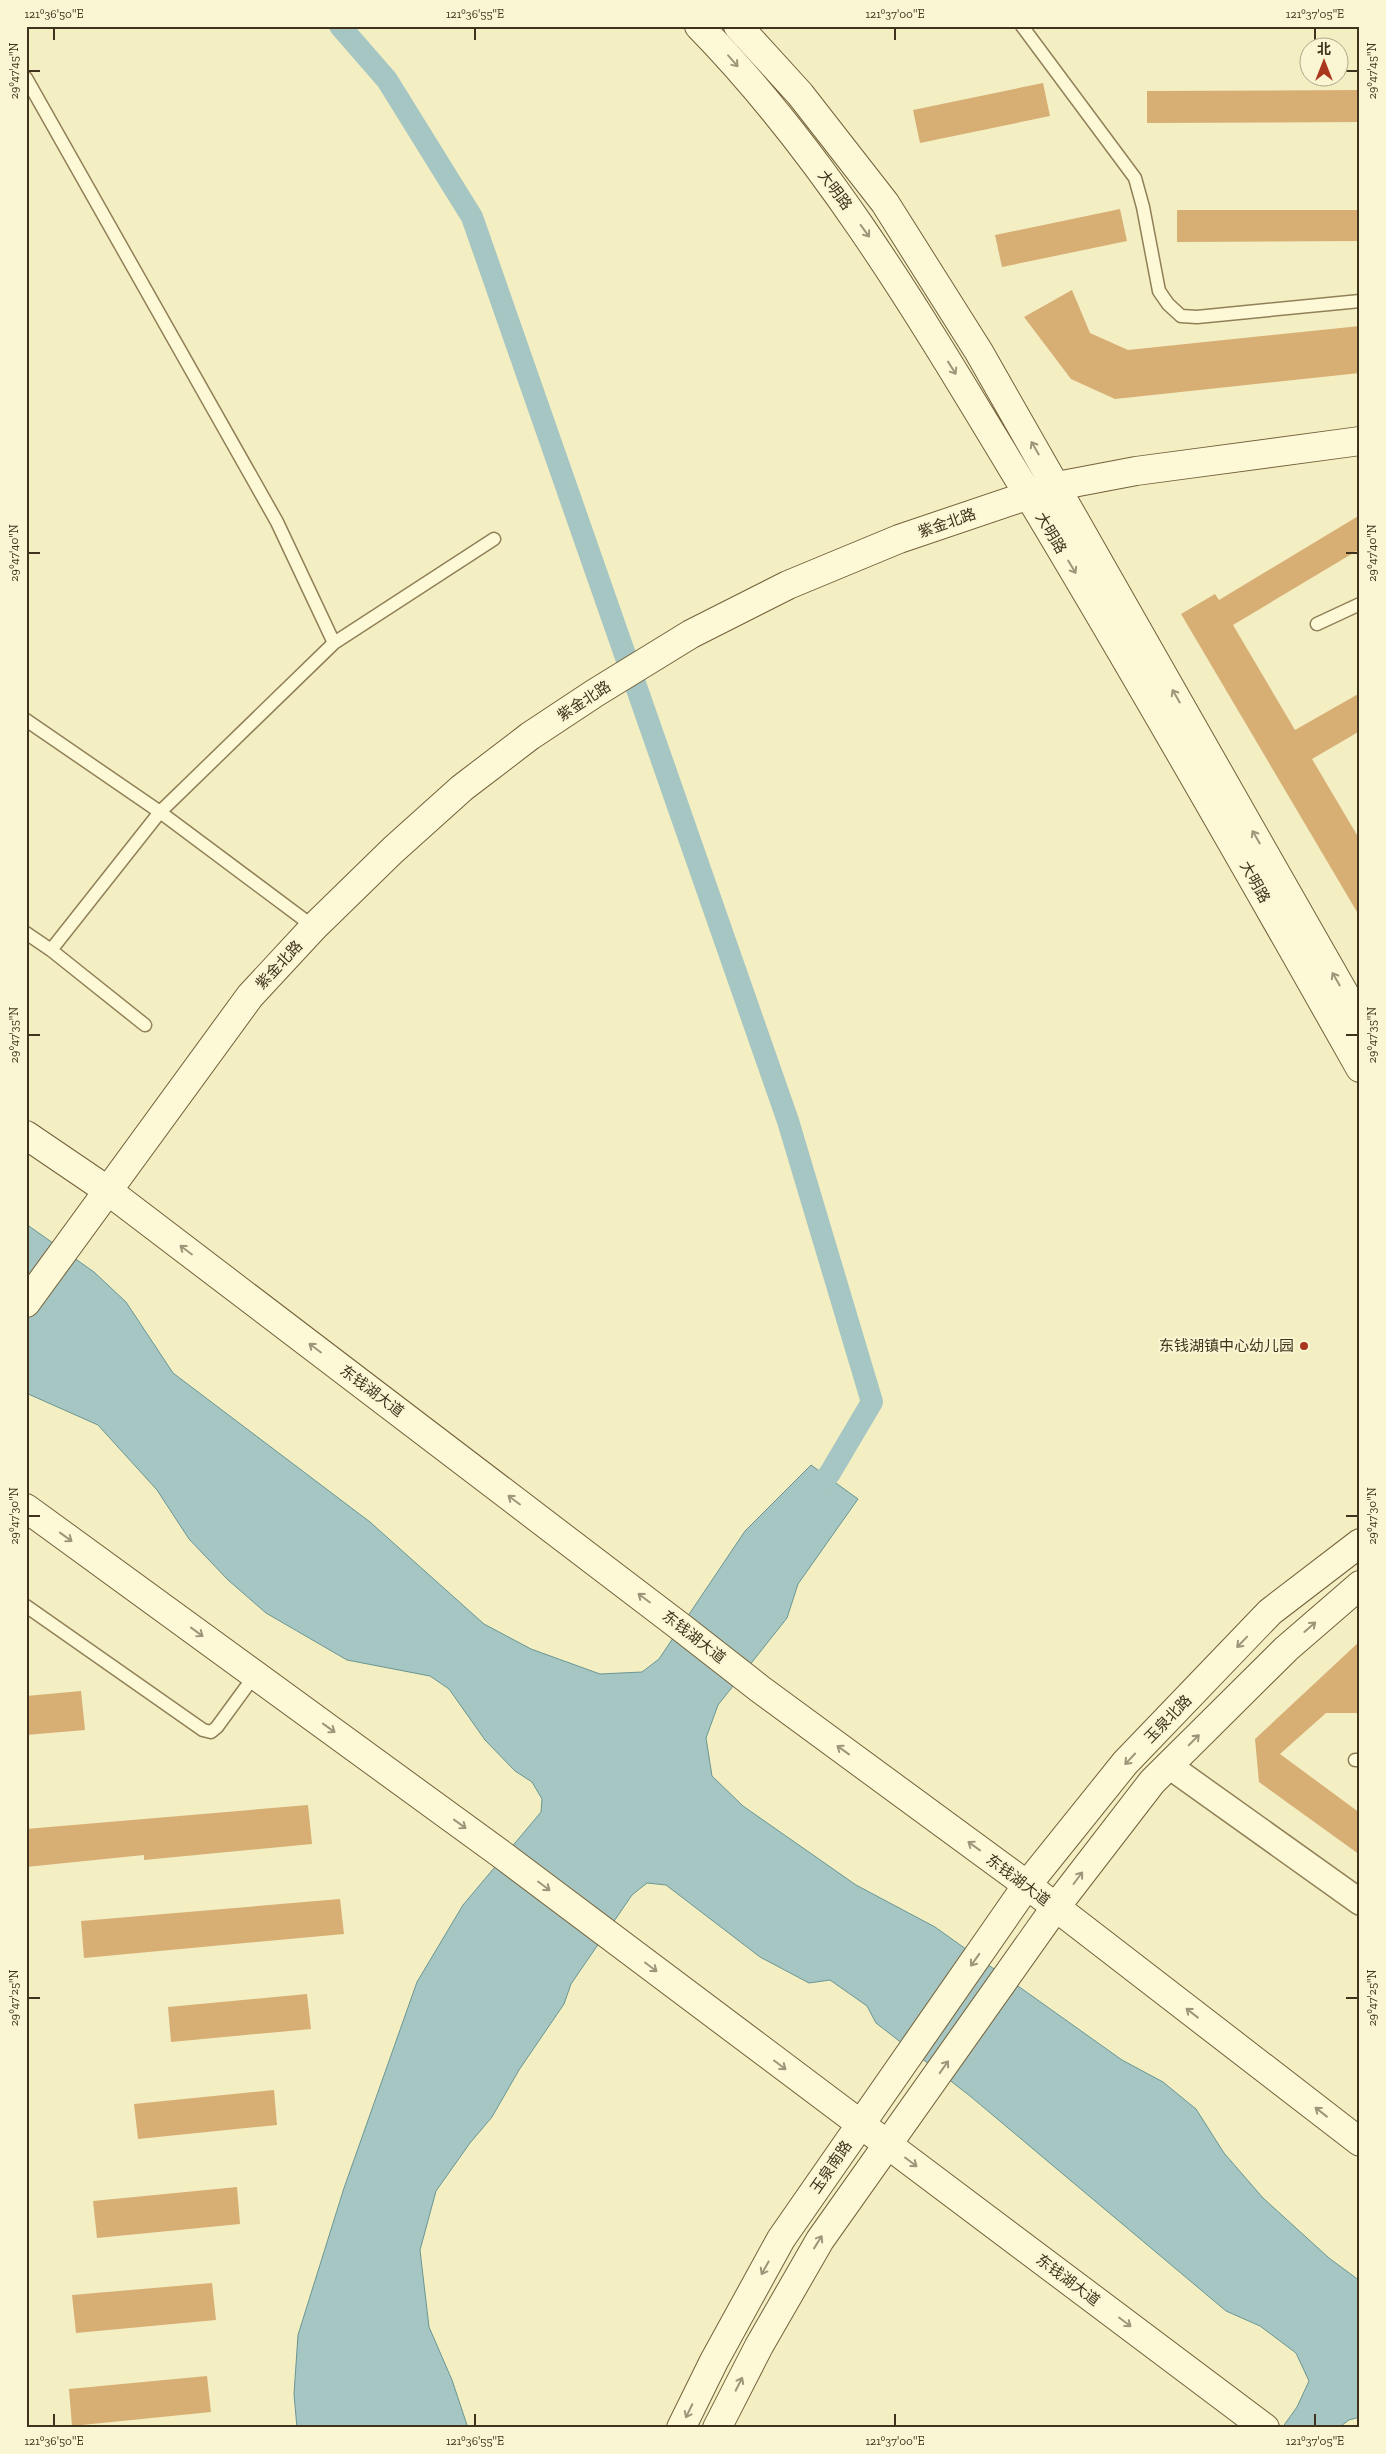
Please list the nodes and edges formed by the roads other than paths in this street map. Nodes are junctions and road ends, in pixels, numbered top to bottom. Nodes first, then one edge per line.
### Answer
1 (699, 26) edge
2 (738, 26) edge
3 (1022, 26) edge
4 (29, 85) edge
5 (1360, 301) edge
6 (1360, 441) edge
7 (1057, 486) junction
8 (1029, 495) junction
9 (494, 539) dead end
10 (1360, 604) edge
11 (1317, 624) dead end
12 (334, 643) junction
13 (26, 720) edge
14 (160, 812) junction
15 (314, 927) junction
16 (26, 933) edge
17 (51, 950) junction
18 (1360, 1021) edge
19 (145, 1025) dead end
20 (1360, 1068) edge
21 (26, 1135) edge
22 (107, 1190) junction
23 (26, 1303) edge
24 (26, 1508) edge
25 (1360, 1543) edge
26 (1360, 1585) edge
27 (26, 1606) edge
28 (256, 1675) junction
29 (1168, 1765) junction
30 (1027, 1885) junction
31 (1360, 1902) edge
32 (1055, 1908) junction
33 (1003, 1920) joint
34 (860, 2126) junction
35 (1360, 2142) edge
36 (887, 2144) junction
37 (681, 2428) edge
38 (717, 2428) edge
39 (1265, 2428) edge

1 -> 8 street, 大明路
7 -> 2 street, 大明路
3 - 5 lane
4 - 12 lane
6 - 7 street, 紫金北路
7 - 8 street, 紫金北路
18 -> 7 street, 大明路
8 - 15 street, 紫金北路
8 -> 20 street, 大明路
9 - 12 lane
10 - 11 lane
12 - 14 lane
13 - 14 lane
14 - 15 lane
14 - 17 lane
15 - 22 street, 紫金北路
16 - 17 lane
17 - 19 lane
21 - 22 street, 东钱湖大道
22 - 23 street, 紫金北路
30 -> 22 street, 东钱湖大道
24 -> 28 street, 东钱湖大道
25 -> 30 street, 玉泉北路
29 -> 26 street
27 - 28 lane
28 -> 34 street, 东钱湖大道
29 - 31 street
32 -> 29 street
30 - 32 street, 东钱湖大道
30 - 33 street, 玉泉北路
35 -> 32 street, 东钱湖大道
36 -> 32 street
33 -> 34 street, 玉泉南路
34 - 36 street, 东钱湖大道
34 -> 37 street, 玉泉南路
38 -> 36 street
36 -> 39 street, 东钱湖大道

